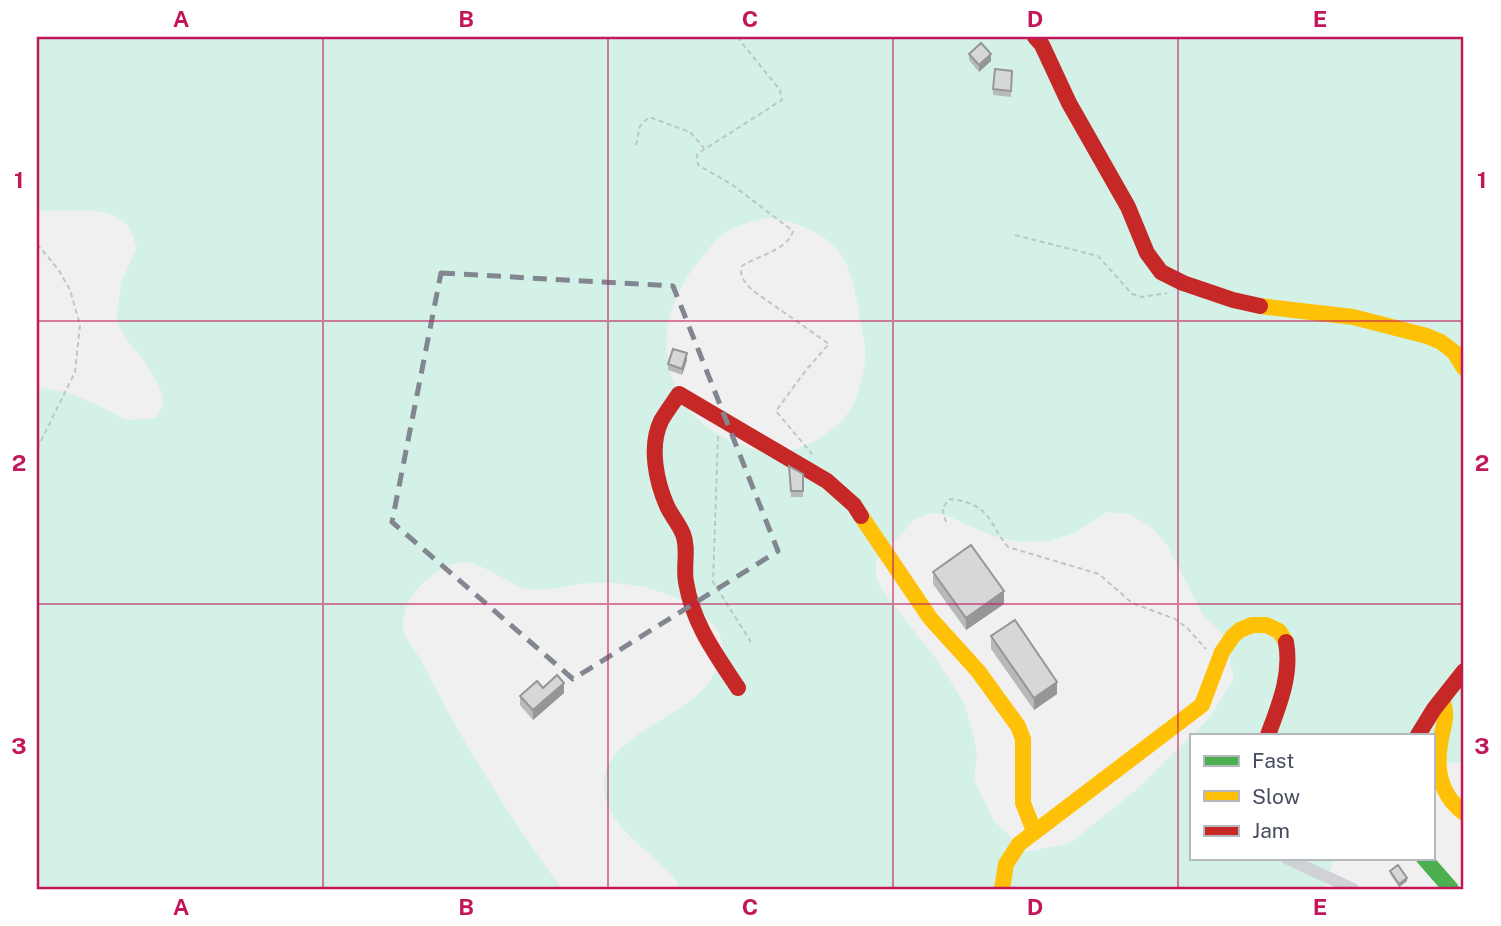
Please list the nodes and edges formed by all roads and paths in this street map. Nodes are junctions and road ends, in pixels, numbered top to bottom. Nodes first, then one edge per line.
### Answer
1 (737, 37) edge
2 (1035, 37) edge
3 (636, 145) dead end
4 (705, 149) junction
5 (1015, 235) dead end
6 (37, 244) edge
7 (1183, 283) junction
8 (1464, 368) edge
9 (718, 418) junction
10 (37, 449) edge
11 (816, 460) dead end
12 (946, 522) dead end
13 (751, 642) dead end
14 (1218, 663) junction
15 (1464, 671) edge
16 (738, 688) dead end
17 (1442, 700) junction
18 (1268, 734) edge
19 (1419, 734) edge
20 (1464, 813) edge
21 (1034, 831) junction
22 (1290, 860) edge
23 (1426, 860) edge
24 (1002, 889) edge
25 (1353, 889) edge
26 (1451, 889) edge

1 - 4 path
2 - 7 street
3 - 4 path
4 - 11 path
5 - 7 path
6 - 10 path
7 - 8 street
9 - 13 path
9 - 16 street
9 - 21 street
12 - 14 path
14 - 18 street
14 - 21 street
15 - 17 street
17 - 19 street
17 - 20 street
21 - 24 street
22 - 25 street
23 - 26 street

